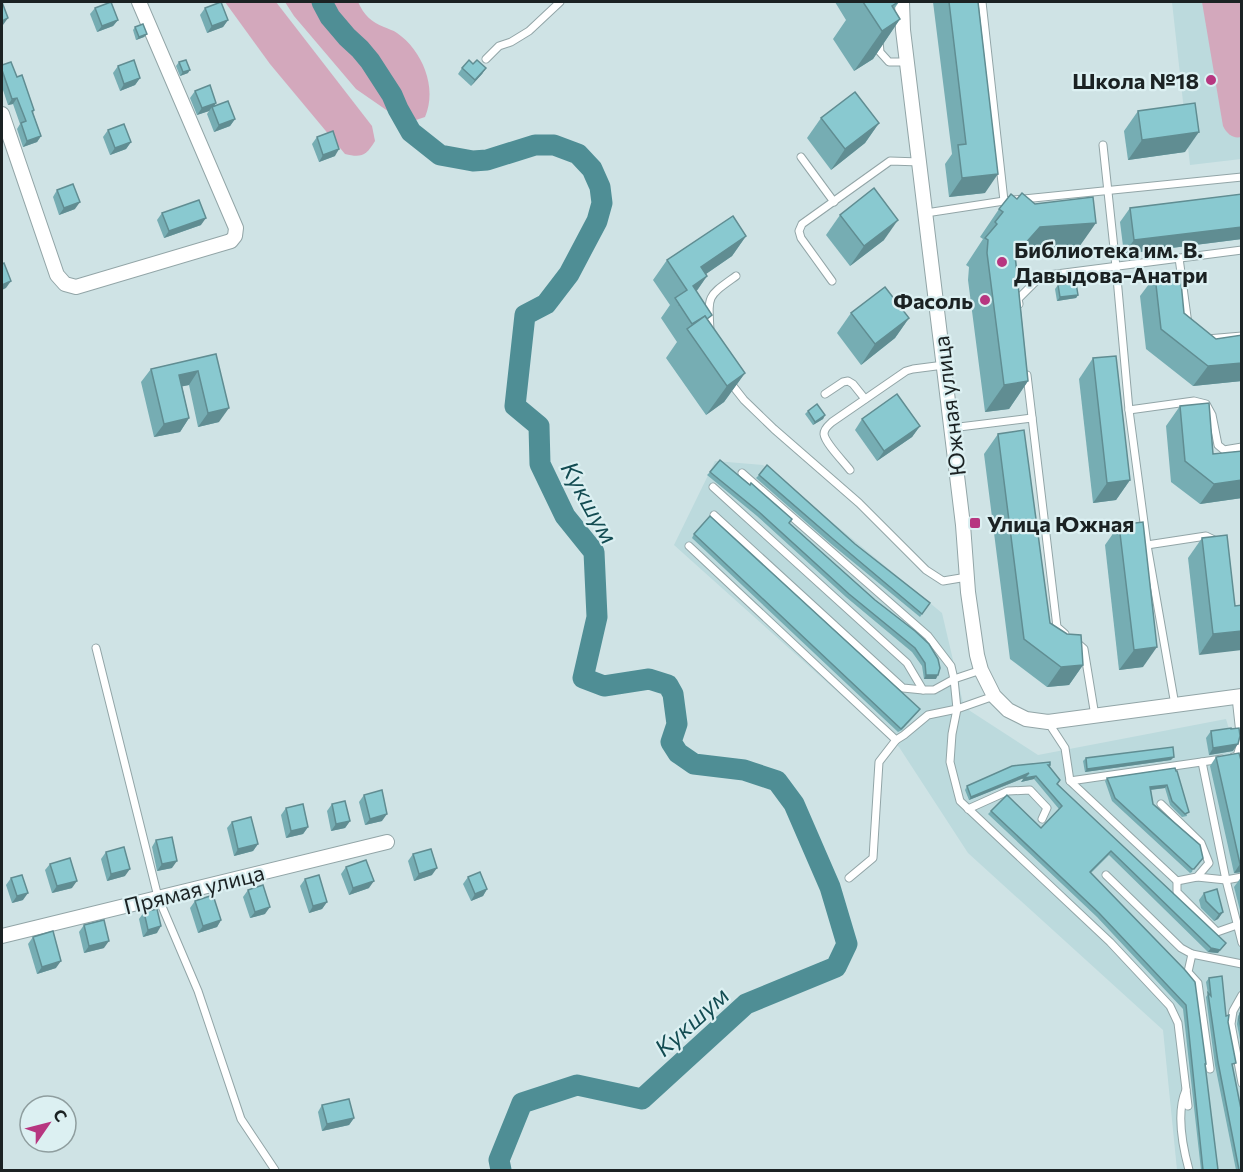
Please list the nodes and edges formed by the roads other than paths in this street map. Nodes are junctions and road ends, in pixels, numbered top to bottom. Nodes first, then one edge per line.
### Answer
1 (139, 2) edge
2 (560, 2) edge
3 (902, 2) edge
4 (982, 2) edge
5 (878, 32) edge
6 (486, 59) dead end
7 (907, 62) junction
8 (2, 114) edge
9 (1103, 145) dead end
10 (801, 157) dead end
11 (920, 162) junction
12 (1242, 177) edge
13 (1108, 191) junction
14 (1004, 201) junction
15 (834, 202) junction
16 (926, 213) junction
17 (1242, 250) edge
18 (1179, 258) junction
19 (1116, 267) junction
20 (736, 276) dead end
21 (832, 281) dead end
22 (1020, 309) edge
23 (1242, 336) edge
24 (710, 337) edge
25 (1026, 364) edge
26 (944, 365) junction
27 (1125, 367) junction
28 (1114, 368) edge
29 (725, 375) edge
30 (825, 394) dead end
31 (865, 399) junction
32 (1129, 410) junction
33 (1032, 418) junction
34 (951, 428) junction
35 (1242, 447) edge
36 (850, 470) dead end
37 (742, 472) dead end
38 (714, 487) dead end
39 (714, 515) dead end
40 (1147, 545) junction
41 (689, 546) dead end
42 (1221, 548) edge
43 (968, 577) junction
44 (96, 648) dead end
45 (981, 670) junction
46 (954, 679) junction
47 (923, 690) junction
48 (994, 696) junction
49 (1239, 697) edge
50 (1175, 705) junction
51 (957, 709) junction
52 (1095, 716) junction
53 (1048, 722) junction
54 (896, 740) junction
55 (1237, 756) junction
56 (1202, 762) junction
57 (1239, 766) edge
58 (1071, 781) junction
59 (1161, 804) dead end
60 (968, 808) junction
61 (1042, 819) dead end
62 (387, 842) dead end
63 (1106, 875) dead end
64 (1197, 876) junction
65 (1242, 877) edge
66 (849, 878) dead end
67 (1177, 880) junction
68 (1226, 880) junction
69 (158, 897) junction
70 (1237, 925) junction
71 (2, 936) edge
72 (1241, 943) edge
73 (1192, 954) junction
74 (1242, 964) edge
75 (1242, 995) edge
76 (1210, 1070) dead end
77 (1242, 1083) edge
78 (1186, 1090) junction
79 (1188, 1106) dead end
80 (275, 1170) edge
81 (1189, 1170) edge

1 - 8 street
2 - 6 lane
3 - 7 street, Южная улица
4 - 14 lane
5 - 7 lane
7 - 11 street, Южная улица
9 - 13 lane
10 - 15 lane
11 - 15 lane
11 - 16 street, Южная улица
12 - 13 lane
13 - 14 lane
13 - 19 lane
14 - 16 lane
15 - 21 lane
16 - 26 street, Южная улица
17 - 18 lane
18 - 19 lane
18 - 23 lane
19 - 22 lane
19 - 27 lane
20 - 24 lane
25 - 33 lane
26 - 31 lane
26 - 34 street, Южная улица
27 - 28 lane
27 - 32 lane
29 - 43 lane
30 - 31 lane
31 - 36 lane
32 - 35 lane
32 - 40 lane
33 - 34 lane
33 - 52 lane
34 - 43 street, Южная улица
37 - 46 lane
38 - 47 lane
39 - 47 lane
40 - 42 lane
40 - 50 lane
41 - 54 lane
43 - 45 street, Южная улица
44 - 69 lane
45 - 46 lane
45 - 48 street, Южная улица
46 - 47 lane
46 - 51 lane
48 - 51 lane
48 - 53 street, Южная улица
49 - 50 street
49 - 55 lane
50 - 52 street
51 - 54 lane
51 - 60 lane
52 - 53 street
53 - 58 lane
54 - 66 lane
55 - 56 lane
55 - 57 lane
56 - 58 lane
56 - 68 lane
58 - 67 lane
59 - 64 lane
60 - 61 lane
60 - 78 lane
62 - 69 street, Прямая улица
63 - 73 lane
64 - 67 lane
64 - 68 lane
65 - 68 lane
67 - 70 lane
68 - 70 lane
69 - 71 street, Прямая улица
69 - 80 lane
70 - 72 lane
73 - 74 lane
73 - 76 lane
75 - 77 lane
78 - 79 lane
78 - 81 lane

